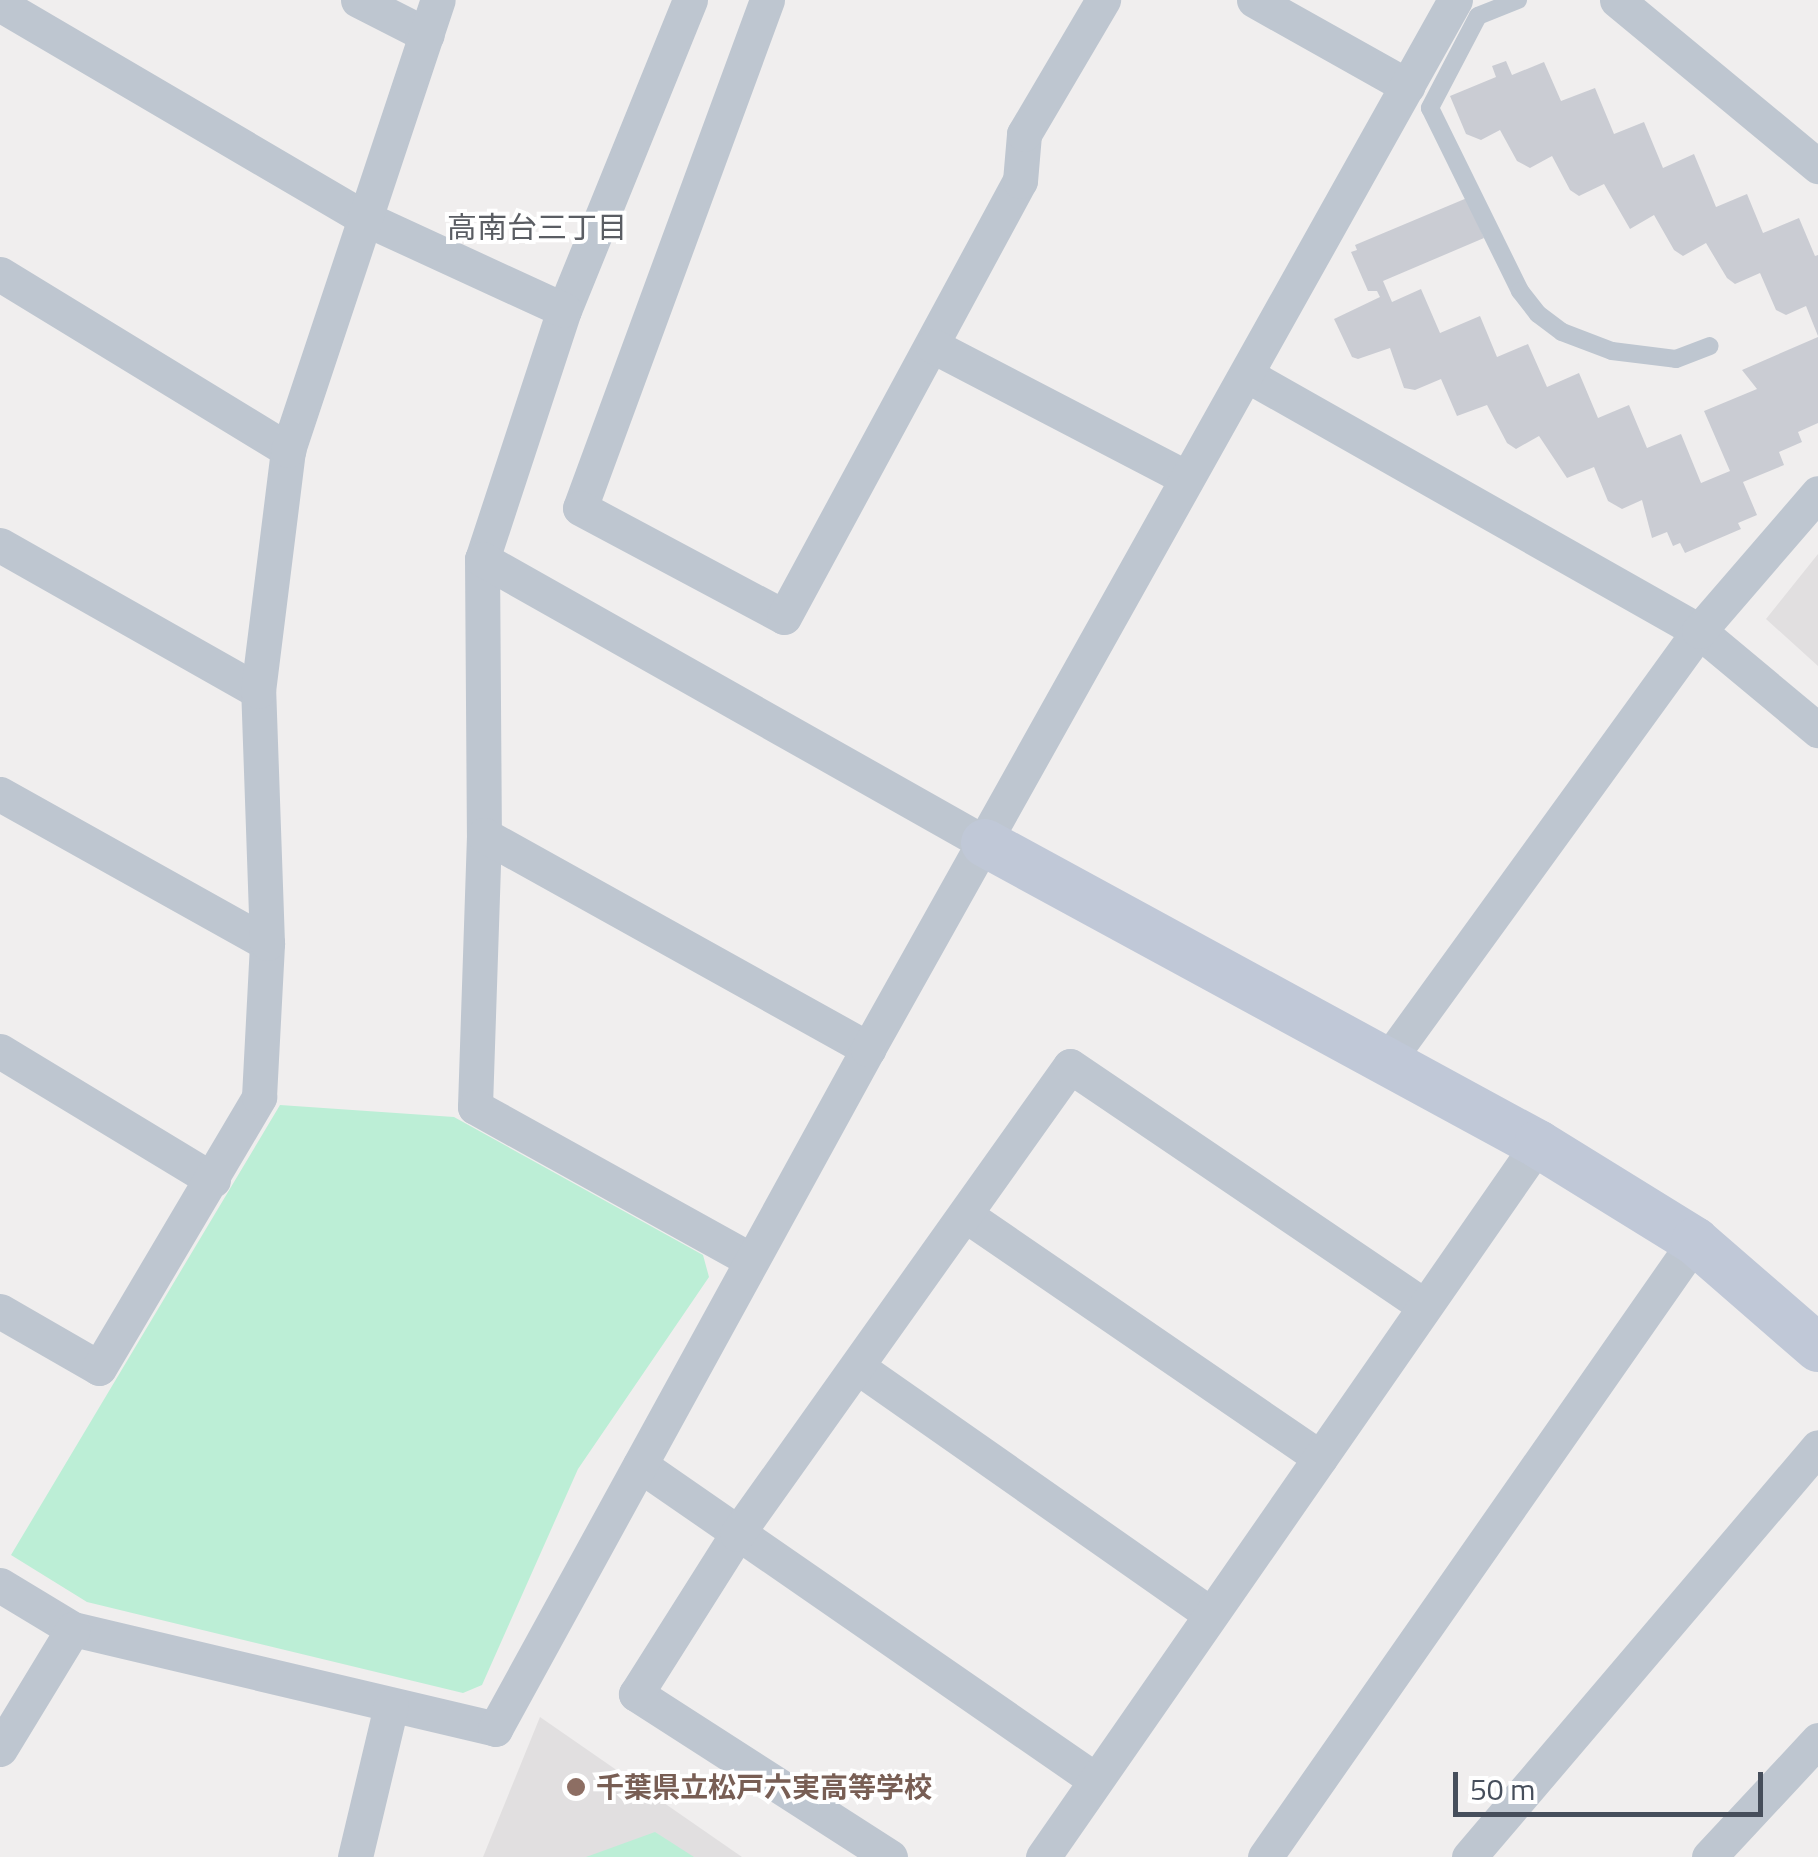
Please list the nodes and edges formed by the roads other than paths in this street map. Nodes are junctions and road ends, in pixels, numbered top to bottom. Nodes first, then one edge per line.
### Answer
1 (358, 0) edge
2 (438, 0) edge
3 (690, 0) edge
4 (766, 0) edge
5 (1103, 0) edge
6 (1254, 0) edge
7 (1454, 0) edge
8 (1518, 0) edge
9 (1617, 0) edge
10 (3, 6) edge
11 (427, 35) junction
12 (1407, 86) junction
13 (1818, 166) edge
14 (364, 218) junction
15 (0, 274) edge
16 (564, 310) junction
17 (933, 346) junction
18 (1710, 346) dead end
19 (1247, 374) junction
20 (288, 450) junction
21 (1186, 477) junction
22 (1818, 493) edge
23 (0, 545) edge
24 (482, 559) junction
25 (1698, 631) junction
26 (258, 691) junction
27 (1818, 730) edge
28 (0, 794) edge
29 (484, 834) junction
30 (985, 843) junction
31 (267, 943) junction
32 (868, 1049) junction
33 (0, 1051) edge
34 (1388, 1060) junction
35 (1538, 1144) junction
36 (214, 1180) junction
37 (967, 1216) junction
38 (1695, 1241) junction
39 (751, 1260) junction
40 (1424, 1306) junction
41 (0, 1310) edge
42 (1818, 1348) edge
43 (859, 1368) junction
44 (1818, 1447) edge
45 (1320, 1458) junction
46 (640, 1465) junction
47 (737, 1534) junction
48 (0, 1585) edge
49 (1208, 1612) junction
50 (73, 1629) junction
51 (391, 1706) junction
52 (1818, 1740) edge
53 (0, 1749) edge
54 (1094, 1779) junction
55 (355, 1857) edge
56 (890, 1857) edge
57 (1042, 1857) edge
58 (1264, 1857) edge
59 (1469, 1857) edge
60 (1709, 1857) edge

1 - 11 street
2 - 11 street
3 - 16 street
4 - 17 street
5 - 17 street
6 - 12 street
7 - 12 street
8 - 18 lane
9 - 13 street
10 - 14 street
11 - 14 street
12 - 19 street
14 - 16 street
14 - 20 street
15 - 20 street
16 - 24 street
17 - 21 street
19 - 21 street
19 - 25 street
20 - 26 street
21 - 30 street
22 - 25 street
23 - 26 street
24 - 29 street
24 - 30 street
25 - 27 street
25 - 34 street
26 - 31 street
28 - 31 street
29 - 32 street
29 - 39 street
30 - 32 street
30 - 34 street
31 - 36 street
32 - 39 street
33 - 36 street
34 - 35 street
35 - 38 street
35 - 40 street
36 - 41 street
37 - 40 street
37 - 43 street
37 - 45 street
38 - 42 street
38 - 58 street
39 - 46 street
40 - 45 street
43 - 47 street
43 - 49 street
44 - 59 street
45 - 49 street
46 - 47 street
46 - 51 street
47 - 54 street
47 - 56 street
48 - 50 street
49 - 54 street
50 - 51 street
50 - 53 street
51 - 55 street
52 - 60 street
54 - 57 street

